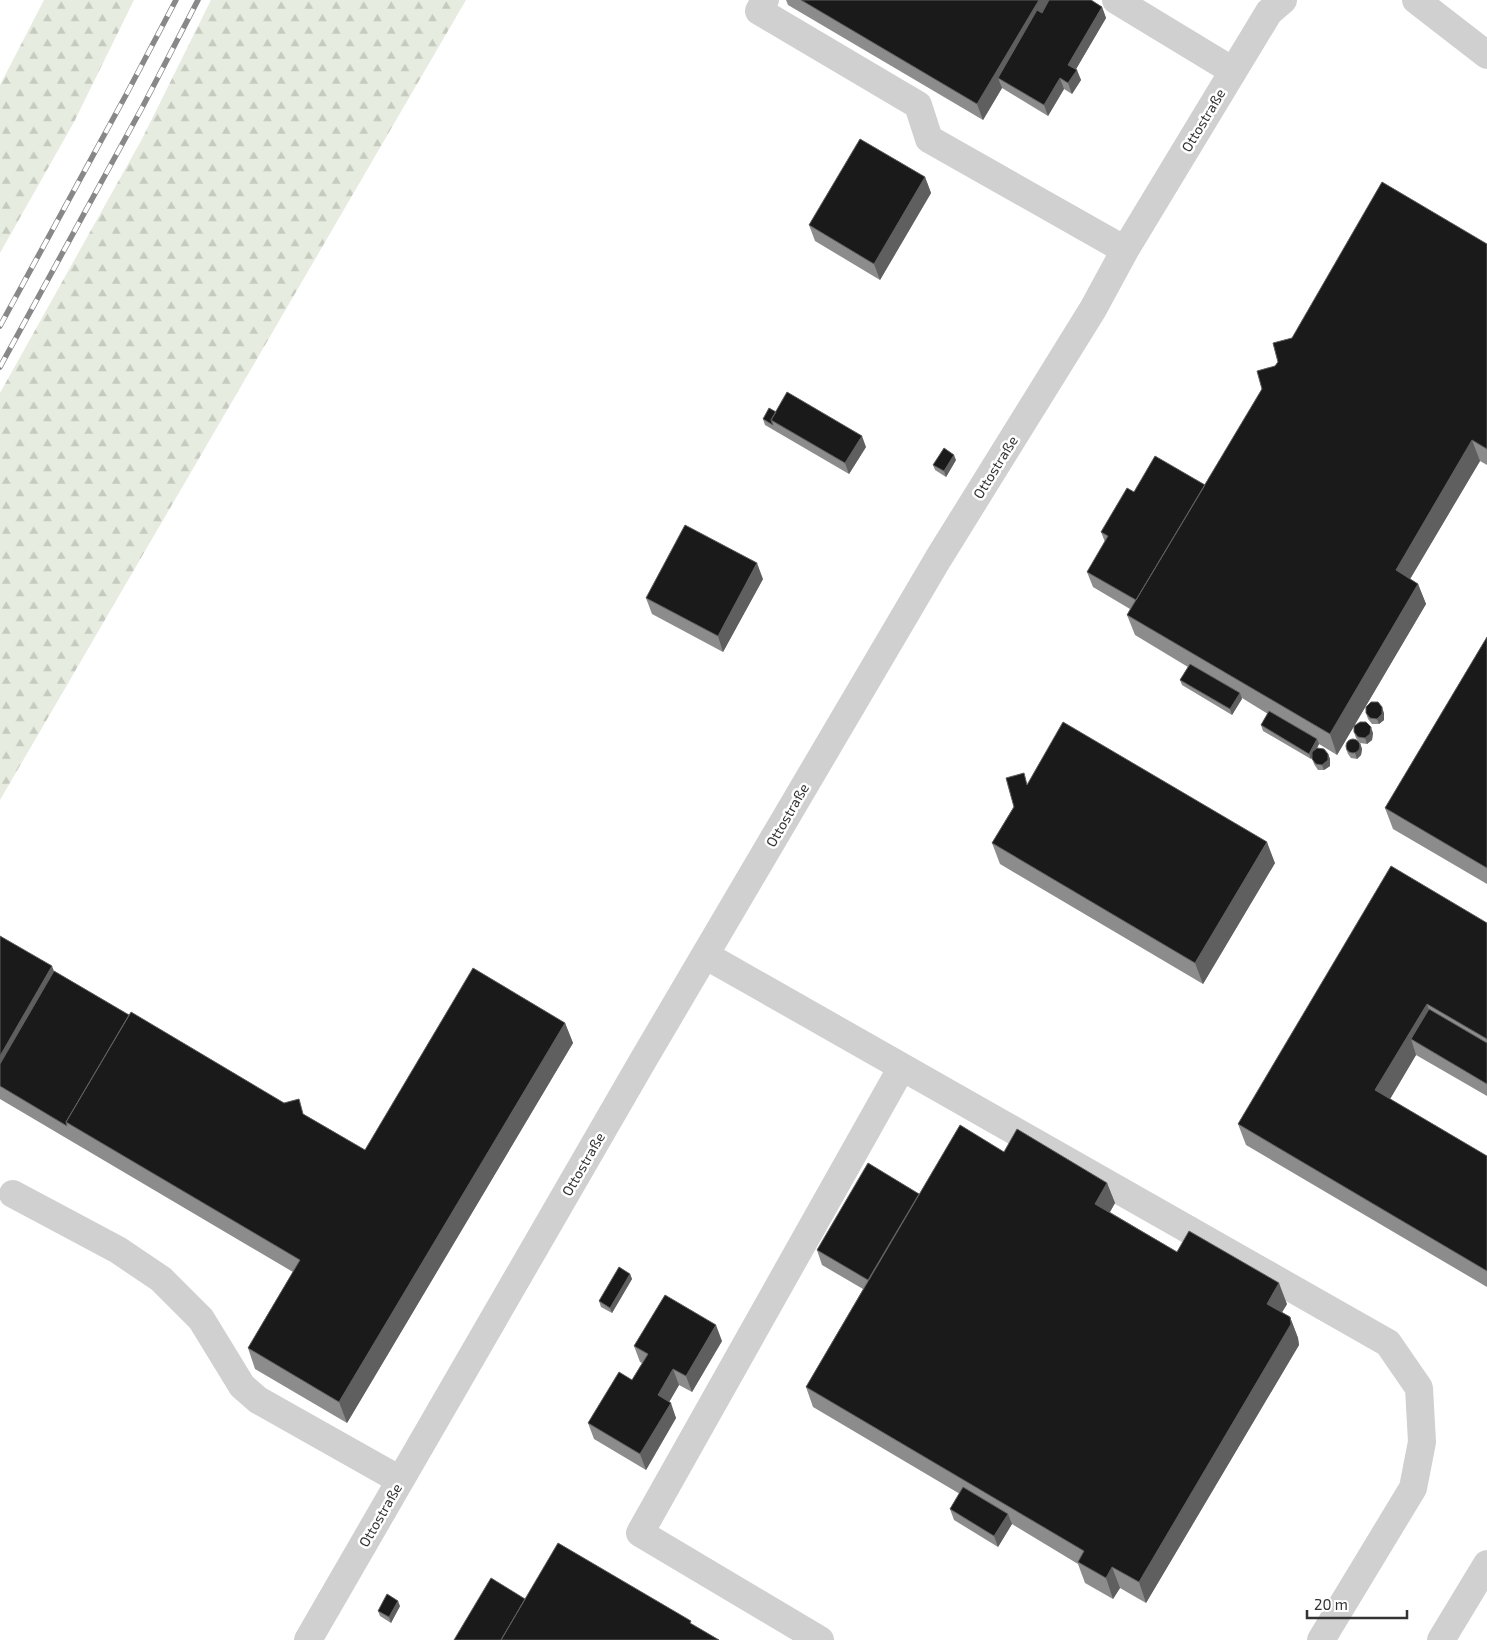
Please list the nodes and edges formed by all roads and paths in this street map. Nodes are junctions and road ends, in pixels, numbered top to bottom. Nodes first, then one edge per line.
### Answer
1 (765, 0) edge
2 (1116, 0) edge
3 (1283, 0) edge
4 (1416, 0) edge
5 (1487, 55) edge
6 (1233, 71) junction
7 (1125, 250) junction
8 (705, 955) junction
9 (902, 1067) junction
10 (14, 1194) dead end
11 (400, 1480) junction
12 (1487, 1564) edge
13 (308, 1640) edge
14 (820, 1640) edge
15 (1321, 1640) edge
16 (1441, 1640) edge

1 - 7 street
2 - 6 street
3 - 6 street, Ottostraße
4 - 5 street
6 - 7 street, Ottostraße
7 - 8 street, Ottostraße
8 - 9 street
8 - 11 street, Ottostraße
9 - 14 street
9 - 15 street
10 - 11 street
11 - 13 street, Ottostraße
12 - 16 street

